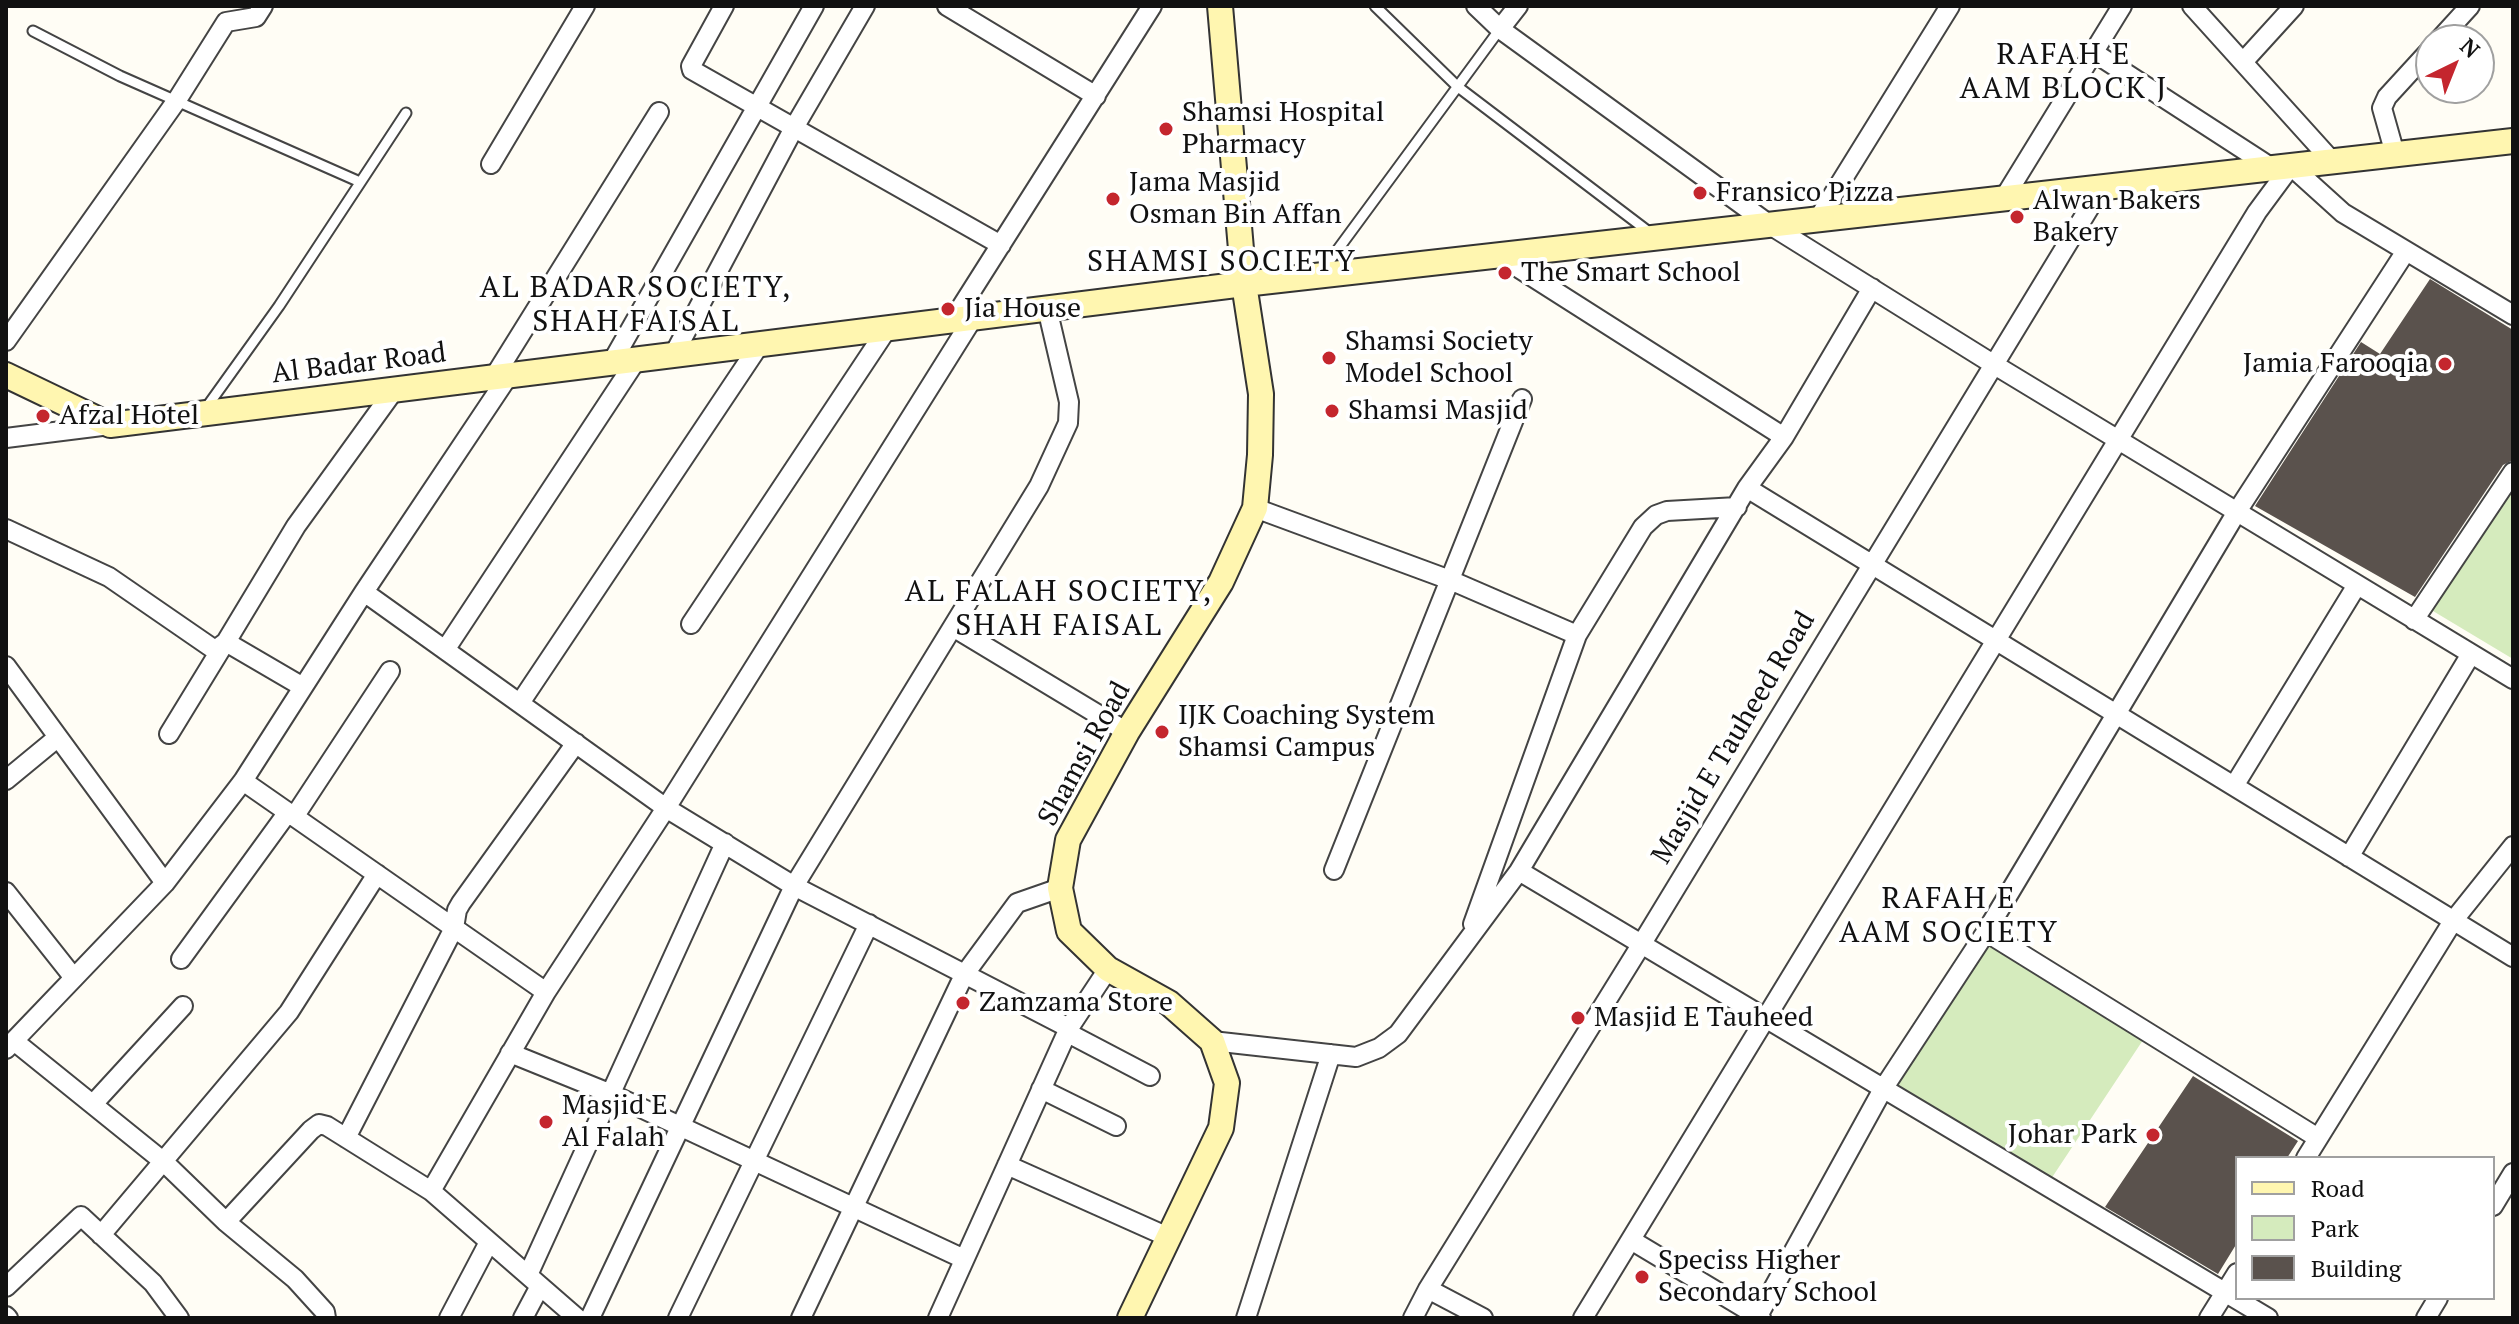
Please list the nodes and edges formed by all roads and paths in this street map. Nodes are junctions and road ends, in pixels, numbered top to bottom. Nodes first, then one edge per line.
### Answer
1 (263, 6) edge
2 (585, 6) edge
3 (724, 6) edge
4 (814, 6) edge
5 (865, 6) edge
6 (947, 6) edge
7 (1152, 6) edge
8 (1220, 6) edge
9 (1375, 6) edge
10 (1476, 6) edge
11 (1518, 6) edge
12 (1950, 6) edge
13 (2122, 6) edge
14 (2192, 6) edge
15 (2294, 6) edge
16 (2470, 6) edge
17 (2454, 24) edge
18 (1500, 29) junction
19 (33, 31) dead end
20 (2093, 52) junction
21 (2243, 62) junction
22 (2415, 66) edge
23 (1458, 87) junction
24 (1096, 96) junction
25 (177, 100) junction
26 (757, 105) junction
27 (659, 112) dead end
28 (406, 113) dead end
29 (795, 126) junction
30 (2513, 141) edge
31 (2395, 154) junction
32 (2332, 161) junction
33 (491, 164) dead end
34 (2282, 167) junction
35 (360, 182) junction
36 (2102, 187) junction
37 (2004, 198) junction
38 (1818, 219) junction
39 (1770, 225) junction
40 (1656, 238) junction
41 (1001, 245) junction
42 (2406, 251) junction
43 (1498, 255) junction
44 (1319, 276) junction
45 (1244, 284) junction
46 (1872, 288) junction
47 (1047, 308) junction
48 (2513, 315) edge
49 (963, 319) junction
50 (887, 329) junction
51 (6, 341) edge
52 (760, 344) junction
53 (674, 354) junction
54 (637, 359) junction
55 (612, 362) junction
56 (1993, 364) junction
57 (6, 375) edge
58 (502, 376) junction
59 (395, 389) junction
60 (1522, 399) dead end
61 (202, 414) junction
62 (110, 425) junction
63 (1784, 437) junction
64 (6, 438) edge
65 (2119, 440) junction
66 (2513, 472) edge
67 (1747, 488) junction
68 (1737, 507) junction
69 (1255, 508) junction
70 (2238, 510) junction
71 (6, 529) edge
72 (1872, 564) junction
73 (1450, 580) junction
74 (2357, 585) junction
75 (364, 592) junction
76 (2414, 620) junction
77 (691, 624) dead end
78 (953, 627) junction
79 (1577, 635) junction
80 (1997, 640) junction
81 (223, 645) junction
82 (445, 650) junction
83 (2471, 654) junction
84 (6, 666) edge
85 (390, 671) dead end
86 (2513, 679) edge
87 (303, 687) junction
88 (520, 703) junction
89 (2117, 715) junction
90 (1127, 732) junction
91 (169, 734) dead end
92 (57, 738) junction
93 (576, 743) junction
94 (6, 780) edge
95 (243, 781) junction
96 (2234, 786) junction
97 (666, 808) junction
98 (291, 815) junction
99 (725, 843) junction
100 (2513, 846) edge
101 (2349, 857) junction
102 (1334, 870) dead end
103 (1519, 871) junction
104 (377, 874) junction
105 (165, 883) junction
106 (794, 886) junction
107 (1060, 888) junction
108 (6, 892) edge
109 (2453, 921) junction
110 (869, 924) junction
111 (454, 928) junction
112 (1986, 932) junction
113 (1466, 942) junction
114 (1641, 945) junction
115 (2513, 957) edge
116 (181, 959) dead end
117 (1108, 969) junction
118 (964, 975) junction
119 (74, 978) junction
120 (546, 992) junction
121 (183, 1006) dead end
122 (1766, 1019) junction
123 (1068, 1031) junction
124 (1212, 1041) junction
125 (10, 1045) edge
126 (510, 1053) junction
127 (1331, 1054) junction
128 (1150, 1076) dead end
129 (1041, 1089) junction
130 (1883, 1089) junction
131 (609, 1093) junction
132 (94, 1103) junction
133 (681, 1126) junction
134 (1116, 1126) dead end
135 (346, 1138) junction
136 (2318, 1138) junction
137 (2307, 1156) edge
138 (754, 1160) junction
139 (164, 1162) junction
140 (1007, 1165) junction
141 (2513, 1173) edge
142 (431, 1191) junction
143 (2495, 1203) edge
144 (854, 1206) junction
145 (226, 1222) junction
146 (101, 1235) junction
147 (1168, 1237) junction
148 (1631, 1240) junction
149 (489, 1242) junction
150 (964, 1259) junction
151 (2235, 1276) edge
152 (534, 1280) junction
153 (6, 1287) edge
154 (1428, 1289) junction
155 (2225, 1293) junction
156 (2235, 1299) edge
157 (2237, 1300) edge
158 (2437, 1300) edge
159 (1760, 1317) edge
160 (179, 1318) edge
161 (326, 1318) edge
162 (449, 1318) edge
163 (523, 1318) edge
164 (577, 1318) edge
165 (590, 1318) edge
166 (678, 1318) edge
167 (801, 1318) edge
168 (938, 1318) edge
169 (1130, 1318) edge
170 (1246, 1318) edge
171 (1413, 1318) edge
172 (1483, 1318) edge
173 (1583, 1318) edge
174 (2209, 1318) edge
175 (2268, 1318) edge
176 (2426, 1318) edge

1 - 25 street
2 - 33 street
3 - 26 street
4 - 26 street
5 - 29 street
6 - 24 street
7 - 24 street
8 - 45 street, Shamsi Road
9 - 23 lane
10 - 18 street
11 - 18 street
12 - 38 street
13 - 20 street
14 - 21 street
15 - 21 street
16 - 17 street
18 - 23 lane
18 - 39 street
19 - 25 lane
20 - 34 street
20 - 37 street
21 - 32 street
22 - 31 street
23 - 40 lane
23 - 44 lane
24 - 41 street
25 - 35 lane
25 - 51 street
26 - 29 street
26 - 55 street
27 - 58 street
28 - 35 lane
29 - 41 street
29 - 53 street
30 - 31 street, Al Badar Road
31 - 32 street, Al Badar Road
32 - 34 street, Al Badar Road
34 - 36 street, Al Badar Road
34 - 42 street
34 - 65 street
35 - 61 lane
36 - 37 street, Al Badar Road
36 - 56 street, Masjid E Tauheed Road
37 - 38 street, Al Badar Road
38 - 39 street, Al Badar Road
39 - 40 street, Al Badar Road
39 - 46 street
40 - 43 street, Al Badar Road
41 - 49 street
42 - 48 street
42 - 70 street
43 - 44 street, Al Badar Road
43 - 63 street
44 - 45 street, Al Badar Road
45 - 47 street, Al Badar Road
45 - 69 street, Shamsi Road
46 - 56 street
46 - 63 street
47 - 49 street, Al Badar Road
47 - 78 street
49 - 50 street, Al Badar Road
49 - 97 street
50 - 52 street, Al Badar Road
50 - 77 street
52 - 53 street, Al Badar Road
52 - 88 street
53 - 54 street, Al Badar Road
54 - 55 street, Al Badar Road
54 - 82 street
55 - 58 street, Al Badar Road
56 - 65 street
56 - 72 street, Masjid E Tauheed Road
57 - 62 street
58 - 59 street, Al Badar Road
58 - 75 street
59 - 61 street, Al Badar Road
59 - 81 street
60 - 73 street
61 - 62 street, Al Badar Road
62 - 64 street, Al Badar Road
63 - 67 street
65 - 70 street
65 - 80 street
66 - 76 street
67 - 68 street
67 - 72 street
68 - 79 street
68 - 103 street
69 - 73 street
69 - 90 street, Shamsi Road
70 - 74 street
70 - 89 street
71 - 81 street
72 - 80 street
72 - 114 street, Masjid E Tauheed Road
73 - 79 street
73 - 102 street
74 - 76 street
74 - 96 street
75 - 82 street
75 - 87 street
76 - 83 street
78 - 90 street
78 - 106 street
79 - 113 street
80 - 89 street
80 - 122 street
81 - 87 street
81 - 91 street
82 - 88 street
83 - 86 street
83 - 101 street
84 - 92 street
85 - 98 street
87 - 95 street
88 - 93 street
89 - 96 street
89 - 112 street
90 - 107 street, Shamsi Road
92 - 94 street
92 - 105 street
93 - 97 street
93 - 111 street
95 - 98 street
95 - 105 street
96 - 101 street
97 - 99 street
97 - 120 street
98 - 104 street
98 - 116 street
99 - 106 street
99 - 131 street
100 - 109 street
101 - 109 street
103 - 113 street
103 - 114 street
104 - 111 street
104 - 139 street
105 - 119 street
106 - 110 street
106 - 133 street
107 - 117 street, Shamsi Road
107 - 118 street
108 - 119 street
109 - 115 street
109 - 136 street
110 - 118 street
110 - 138 street
111 - 120 street
111 - 135 street
112 - 130 street
112 - 136 street
113 - 127 street
114 - 122 street
114 - 154 street, Masjid E Tauheed Road
117 - 123 street
117 - 124 street, Shamsi Road
118 - 123 street
118 - 144 street
119 - 125 street
120 - 126 street
121 - 132 street
122 - 130 street
122 - 148 street
123 - 128 street
123 - 129 street
124 - 127 street
124 - 147 street, Shamsi Road
125 - 132 street
126 - 131 street
126 - 142 street
127 - 170 street
129 - 134 street
129 - 140 street
130 - 155 street
130 - 159 street
131 - 133 street
131 - 152 street
132 - 139 street
133 - 138 street
133 - 165 street
135 - 142 street
135 - 145 street
136 - 137 street
138 - 144 street
138 - 166 street
139 - 145 street
139 - 146 street
140 - 147 street
140 - 150 street
141 - 143 street
142 - 149 street
144 - 150 street
144 - 167 street
145 - 161 street
146 - 153 street
146 - 160 street
147 - 169 street, Shamsi Road
148 - 159 street
148 - 173 street
149 - 152 street
149 - 162 street
150 - 168 street
151 - 155 street
152 - 163 street
152 - 164 street
154 - 171 street, Masjid E Tauheed Road
154 - 172 street
155 - 156 street
155 - 174 street
157 - 175 street
158 - 176 street

